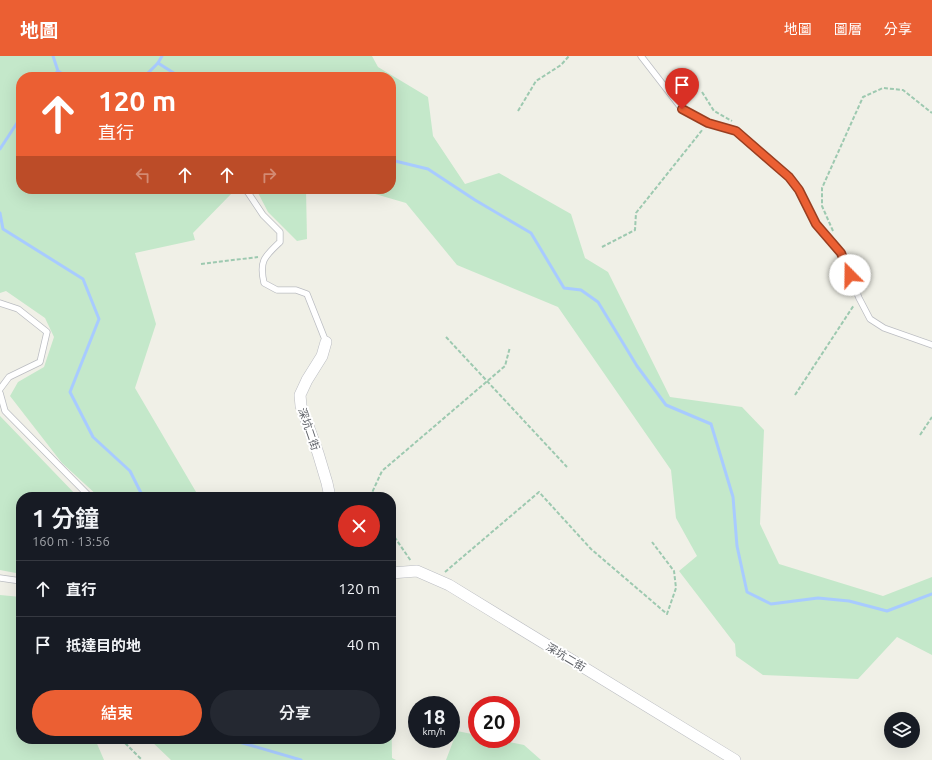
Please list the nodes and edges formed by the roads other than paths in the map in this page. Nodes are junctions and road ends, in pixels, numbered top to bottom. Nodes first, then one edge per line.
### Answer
1 (641, 56) edge
2 (249, 194) edge
3 (0, 303) edge
4 (326, 342) joint
5 (932, 345) edge
6 (0, 389) edge
7 (0, 393) edge
8 (85, 492) edge
9 (329, 492) edge
10 (396, 573) edge
11 (0, 578) edge
12 (16, 580) edge
13 (735, 760) edge

1 - 5 lane
2 - 4 lane
3 - 6 lane
4 - 9 street, 深坑二街
7 - 8 lane
10 - 13 street, 深坑二街
11 - 12 lane

